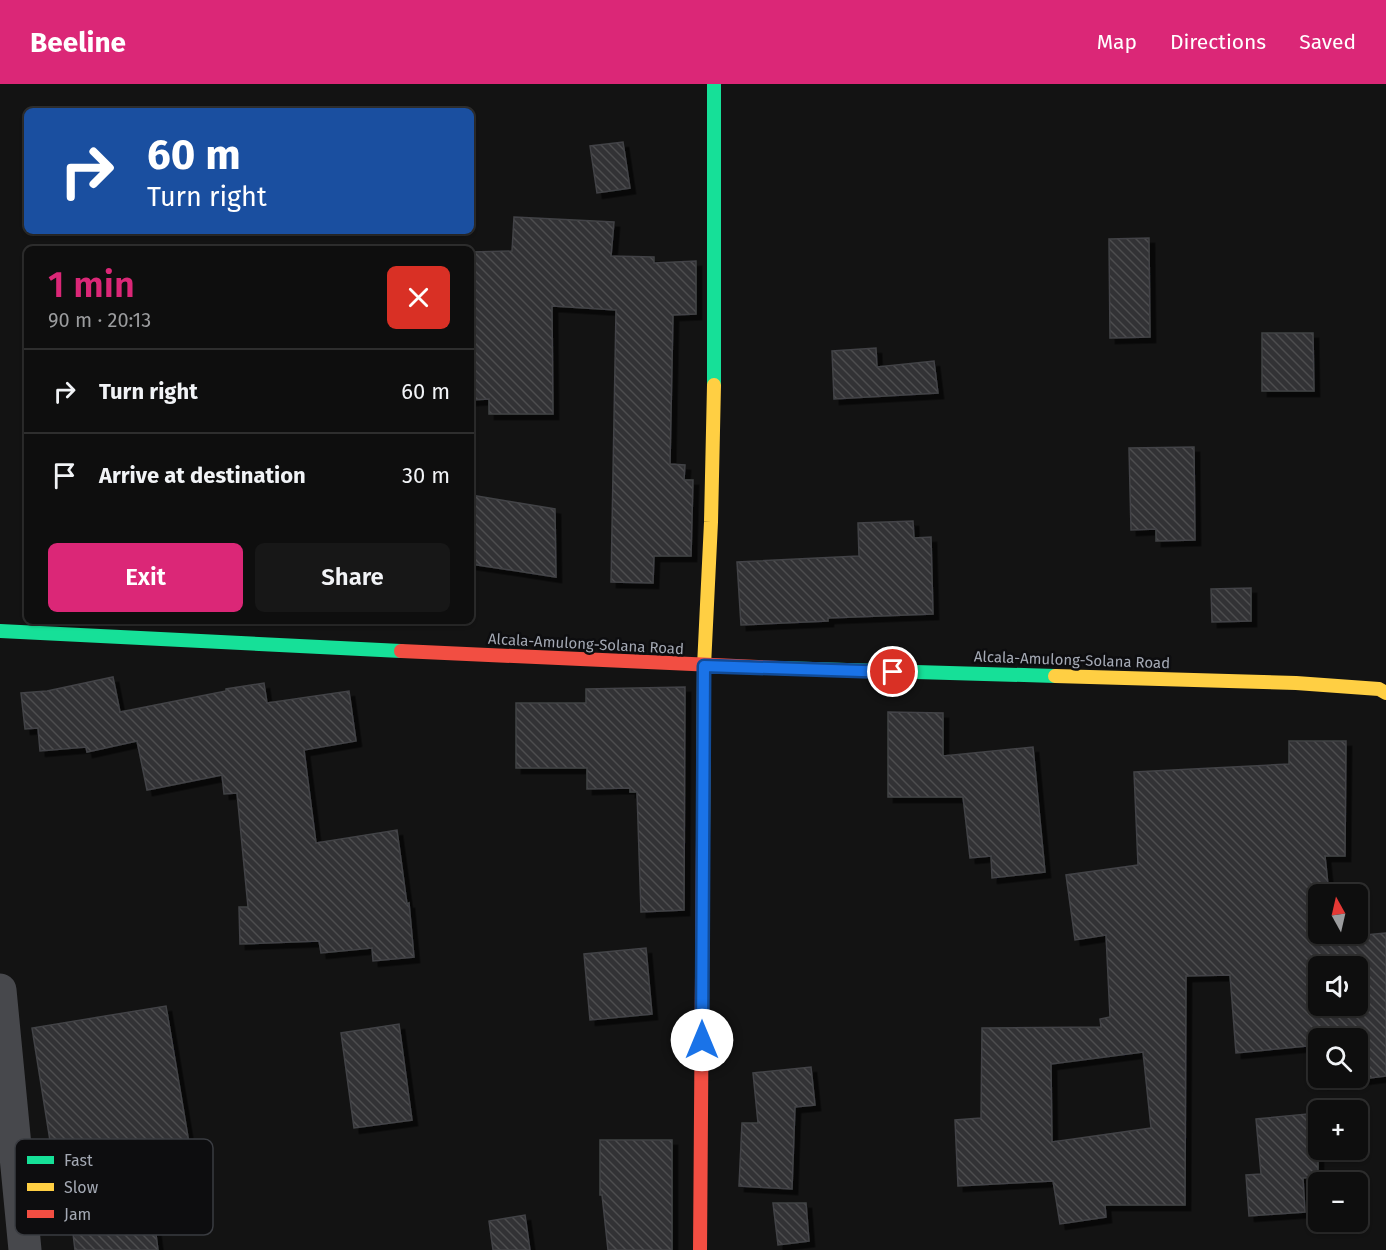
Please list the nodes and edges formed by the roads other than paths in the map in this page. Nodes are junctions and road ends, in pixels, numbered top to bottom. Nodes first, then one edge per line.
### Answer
1 (714, 84) edge
2 (0, 631) edge
3 (704, 666) junction
4 (1386, 693) edge
5 (0, 990) edge
6 (15, 1146) edge
7 (24, 1235) edge
8 (25, 1250) edge
9 (700, 1250) edge

1 - 3 main road
2 - 3 main road, Alcala-Amulong-Solana Road
3 - 4 main road, Alcala-Amulong-Solana Road
3 - 9 main road
5 - 6 street
7 - 8 street

